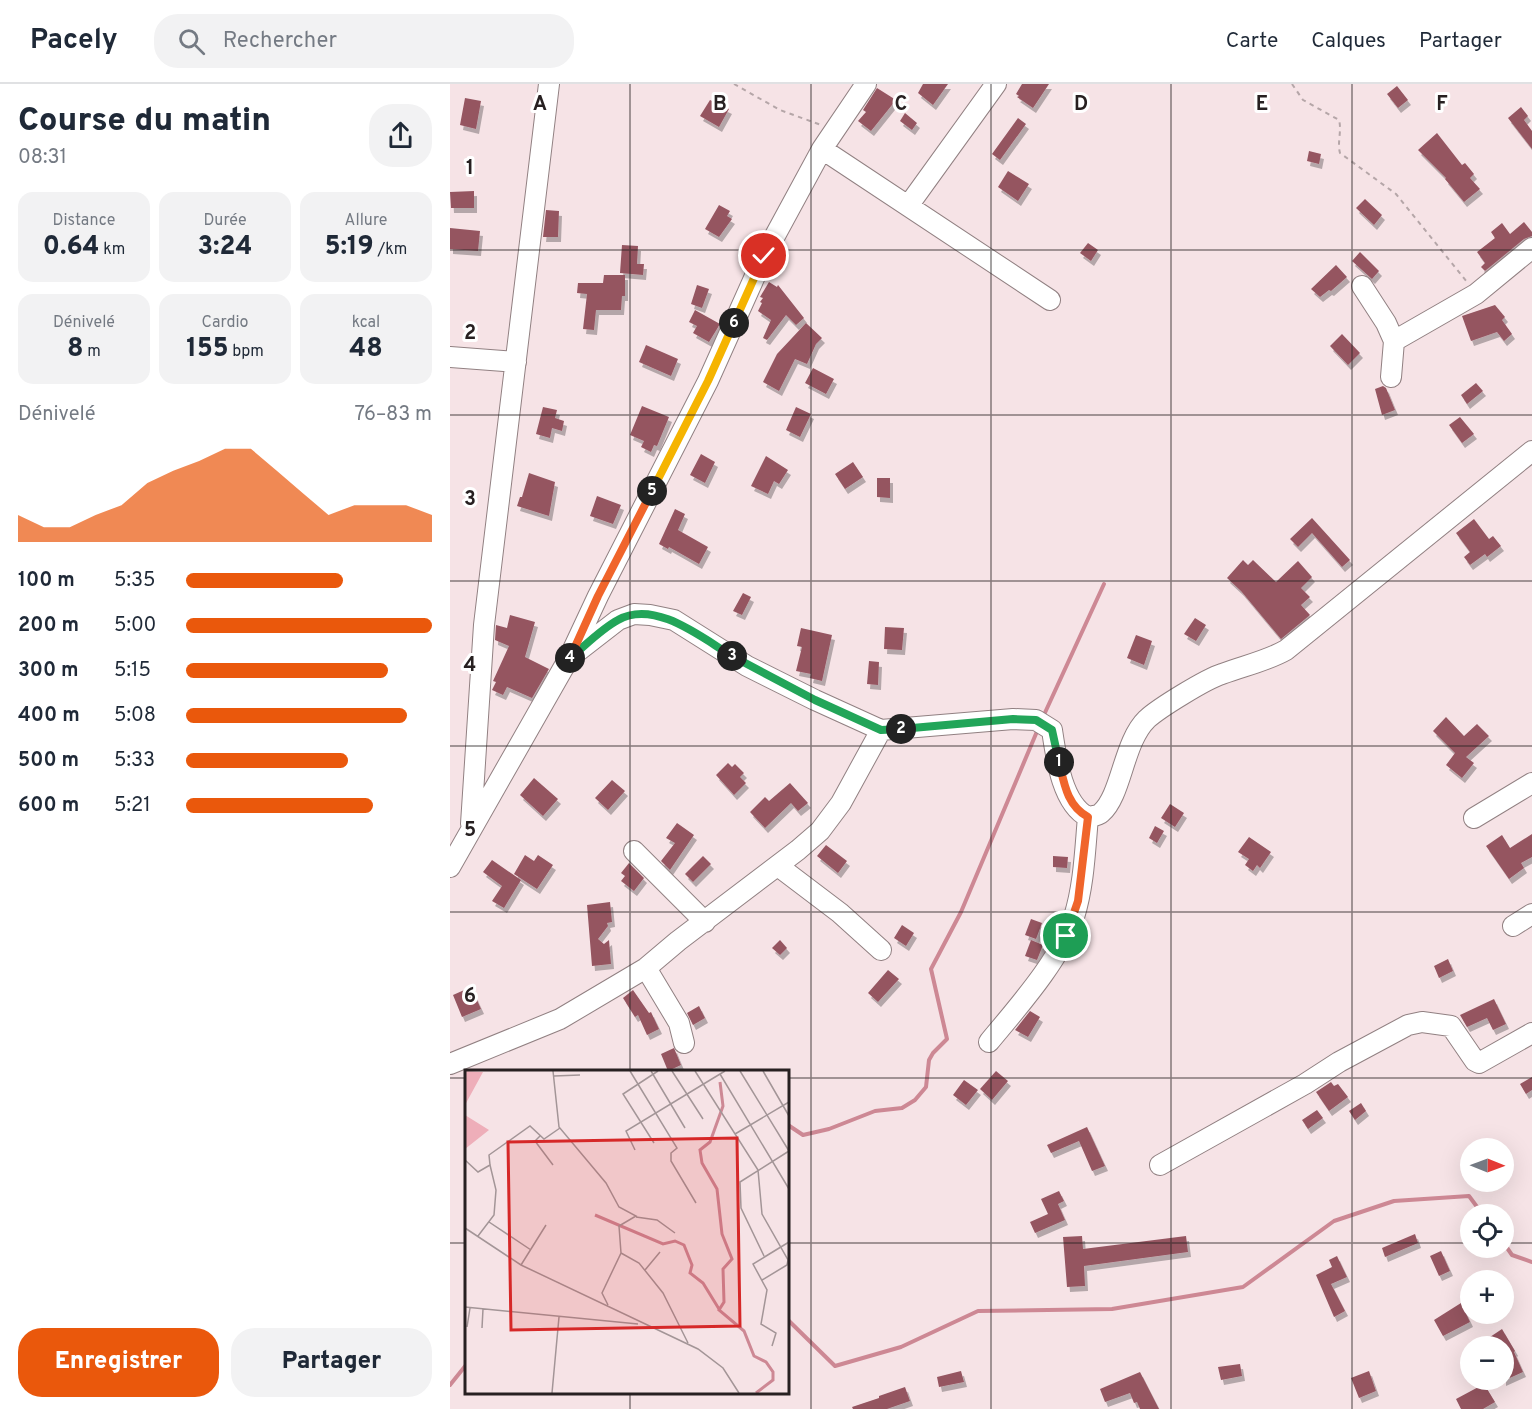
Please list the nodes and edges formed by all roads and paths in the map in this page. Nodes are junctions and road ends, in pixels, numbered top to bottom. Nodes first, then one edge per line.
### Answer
1 (549, 84) edge
2 (734, 84) edge
3 (866, 84) edge
4 (996, 84) edge
5 (1292, 84) edge
6 (835, 130) junction
7 (822, 149) junction
8 (908, 206) junction
9 (1532, 248) edge
10 (1362, 286) dead end
11 (1476, 294) junction
12 (1050, 300) dead end
13 (1394, 341) junction
14 (450, 357) edge
15 (516, 362) junction
16 (1391, 377) dead end
17 (1532, 451) edge
18 (569, 658) junction
19 (881, 730) junction
20 (1532, 783) edge
21 (1088, 817) junction
22 (1474, 818) dead end
23 (470, 829) junction
24 (634, 851) dead end
25 (778, 866) junction
26 (450, 867) edge
27 (1532, 914) edge
28 (705, 922) junction
29 (1514, 926) dead end
30 (882, 950) dead end
31 (646, 969) junction
32 (1532, 1033) edge
33 (989, 1042) dead end
34 (684, 1043) dead end
35 (450, 1064) edge
36 (1160, 1165) dead end

1 - 15 street
2 - 6 path
3 - 6 street
4 - 8 street
5 - 11 path
6 - 7 street
7 - 8 street
7 - 18 street
8 - 12 street
9 - 11 street
10 - 13 street
11 - 13 street
13 - 16 street
14 - 15 street
15 - 23 street
17 - 21 street
18 - 19 street
18 - 23 street
19 - 21 street
19 - 25 street
20 - 22 street
21 - 33 street
23 - 26 street
24 - 28 street
25 - 28 street
25 - 30 street
27 - 29 street
28 - 31 street
31 - 34 street
31 - 35 street
32 - 36 street

